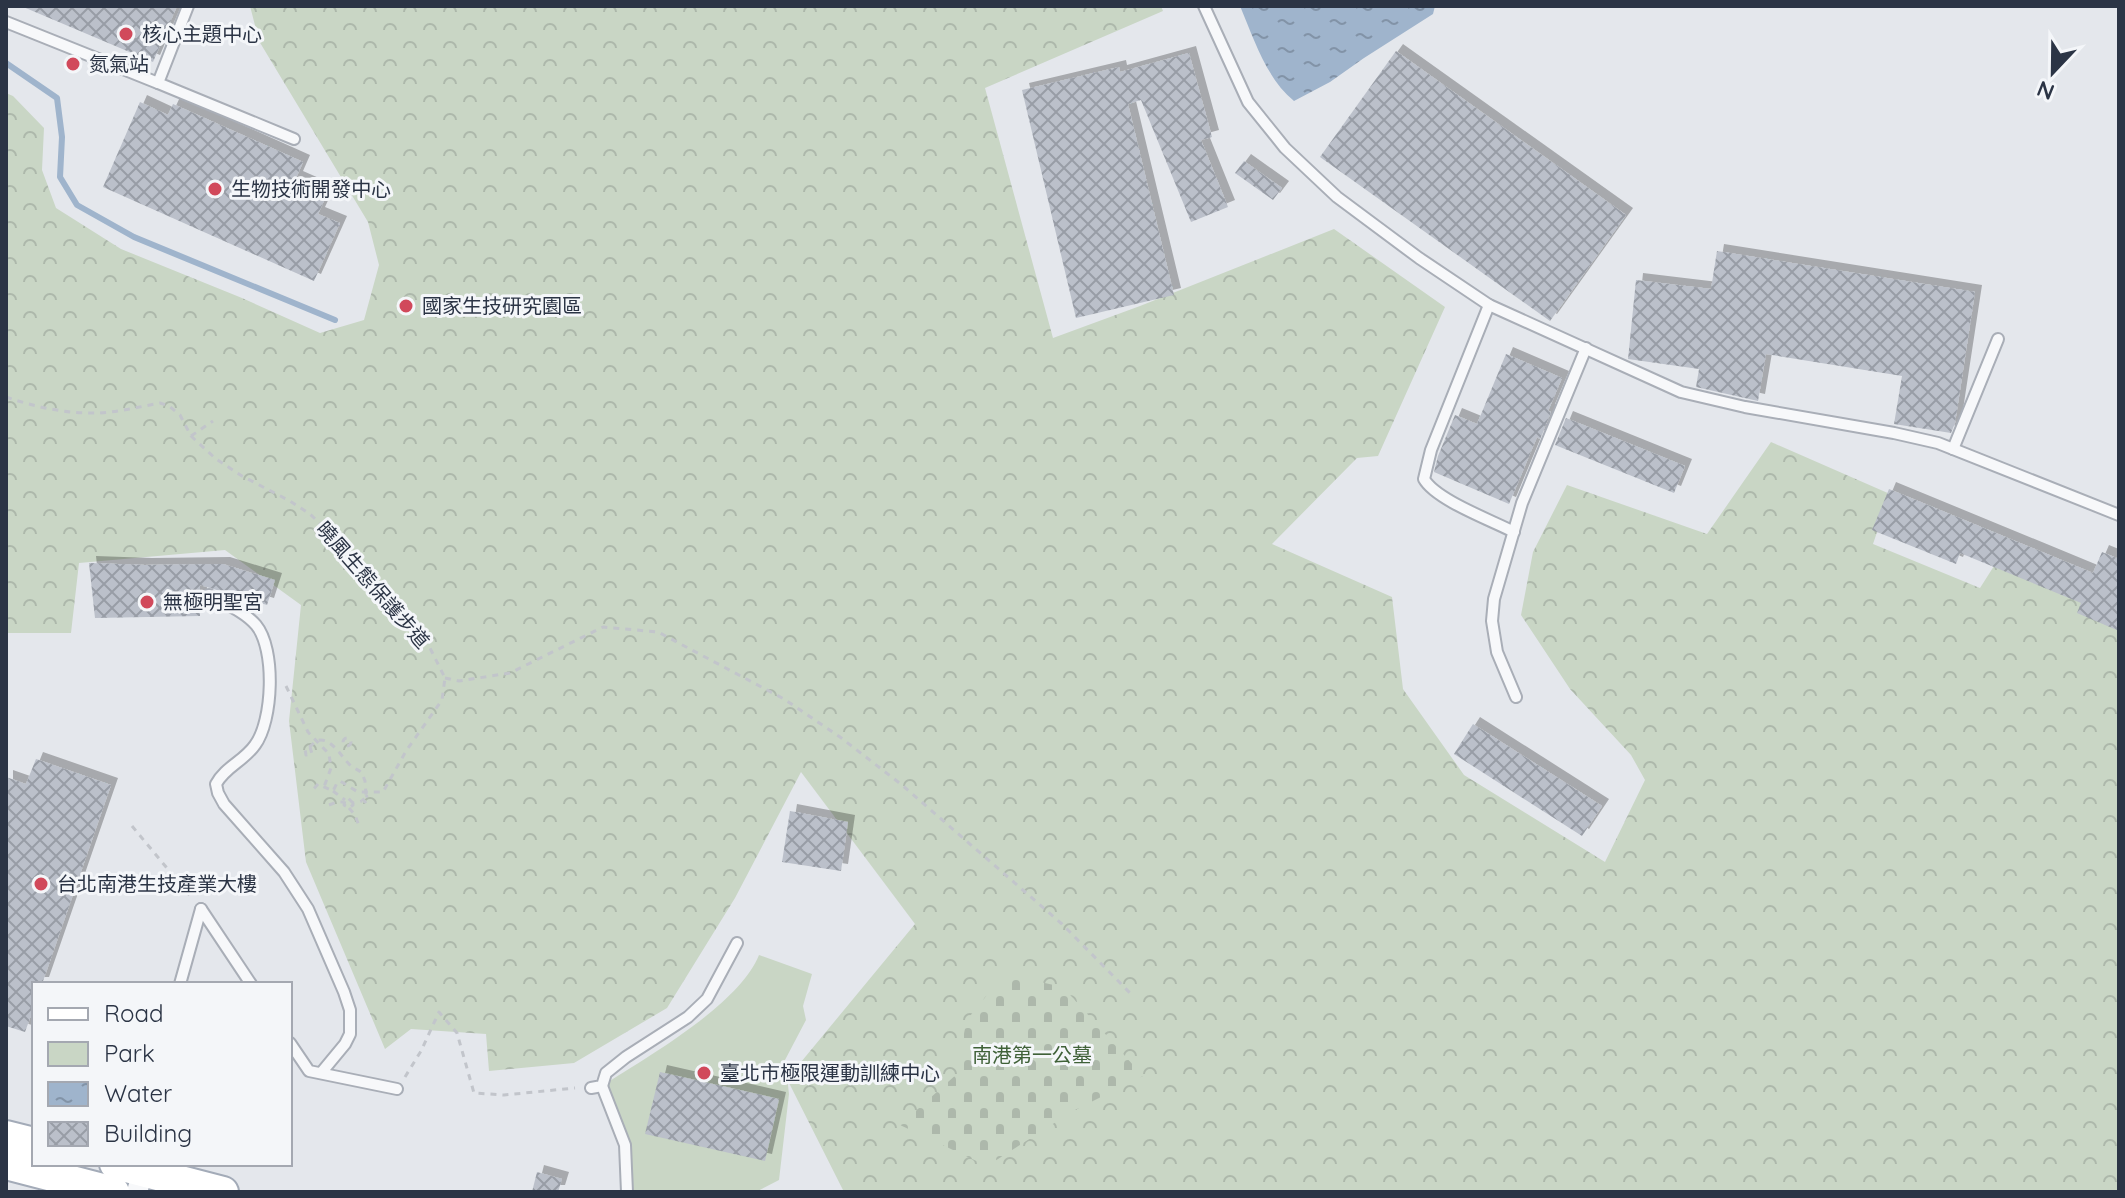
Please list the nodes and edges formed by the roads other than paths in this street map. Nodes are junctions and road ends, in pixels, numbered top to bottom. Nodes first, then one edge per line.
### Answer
1 (188, 6) edge
2 (1204, 6) edge
3 (6, 22) edge
4 (158, 83) junction
5 (294, 139) dead end
6 (1489, 305) junction
7 (1998, 339) dead end
8 (1586, 348) junction
9 (1953, 449) junction
10 (2119, 515) edge
11 (1514, 532) junction
12 (209, 595) dead end
13 (1516, 697) dead end
14 (737, 943) dead end
15 (181, 982) edge
16 (250, 982) edge
17 (292, 1046) edge
18 (321, 1073) junction
19 (397, 1089) road end
20 (6, 1136) edge
21 (32, 1142) edge
22 (6, 1164) edge
23 (134, 1173) edge
24 (114, 1192) edge
25 (223, 1192) edge
26 (627, 1192) edge

1 - 4 lane
2 - 6 lane
3 - 4 lane
4 - 5 lane
6 - 8 lane
6 - 11 lane
7 - 9 lane
8 - 9 lane
8 - 11 lane
9 - 10 lane
11 - 13 lane
12 - 18 lane
14 - 26 lane
15 - 16 lane
17 - 18 lane
18 - 19 lane
20 - 21 main road
22 - 24 main road
23 - 25 main road

